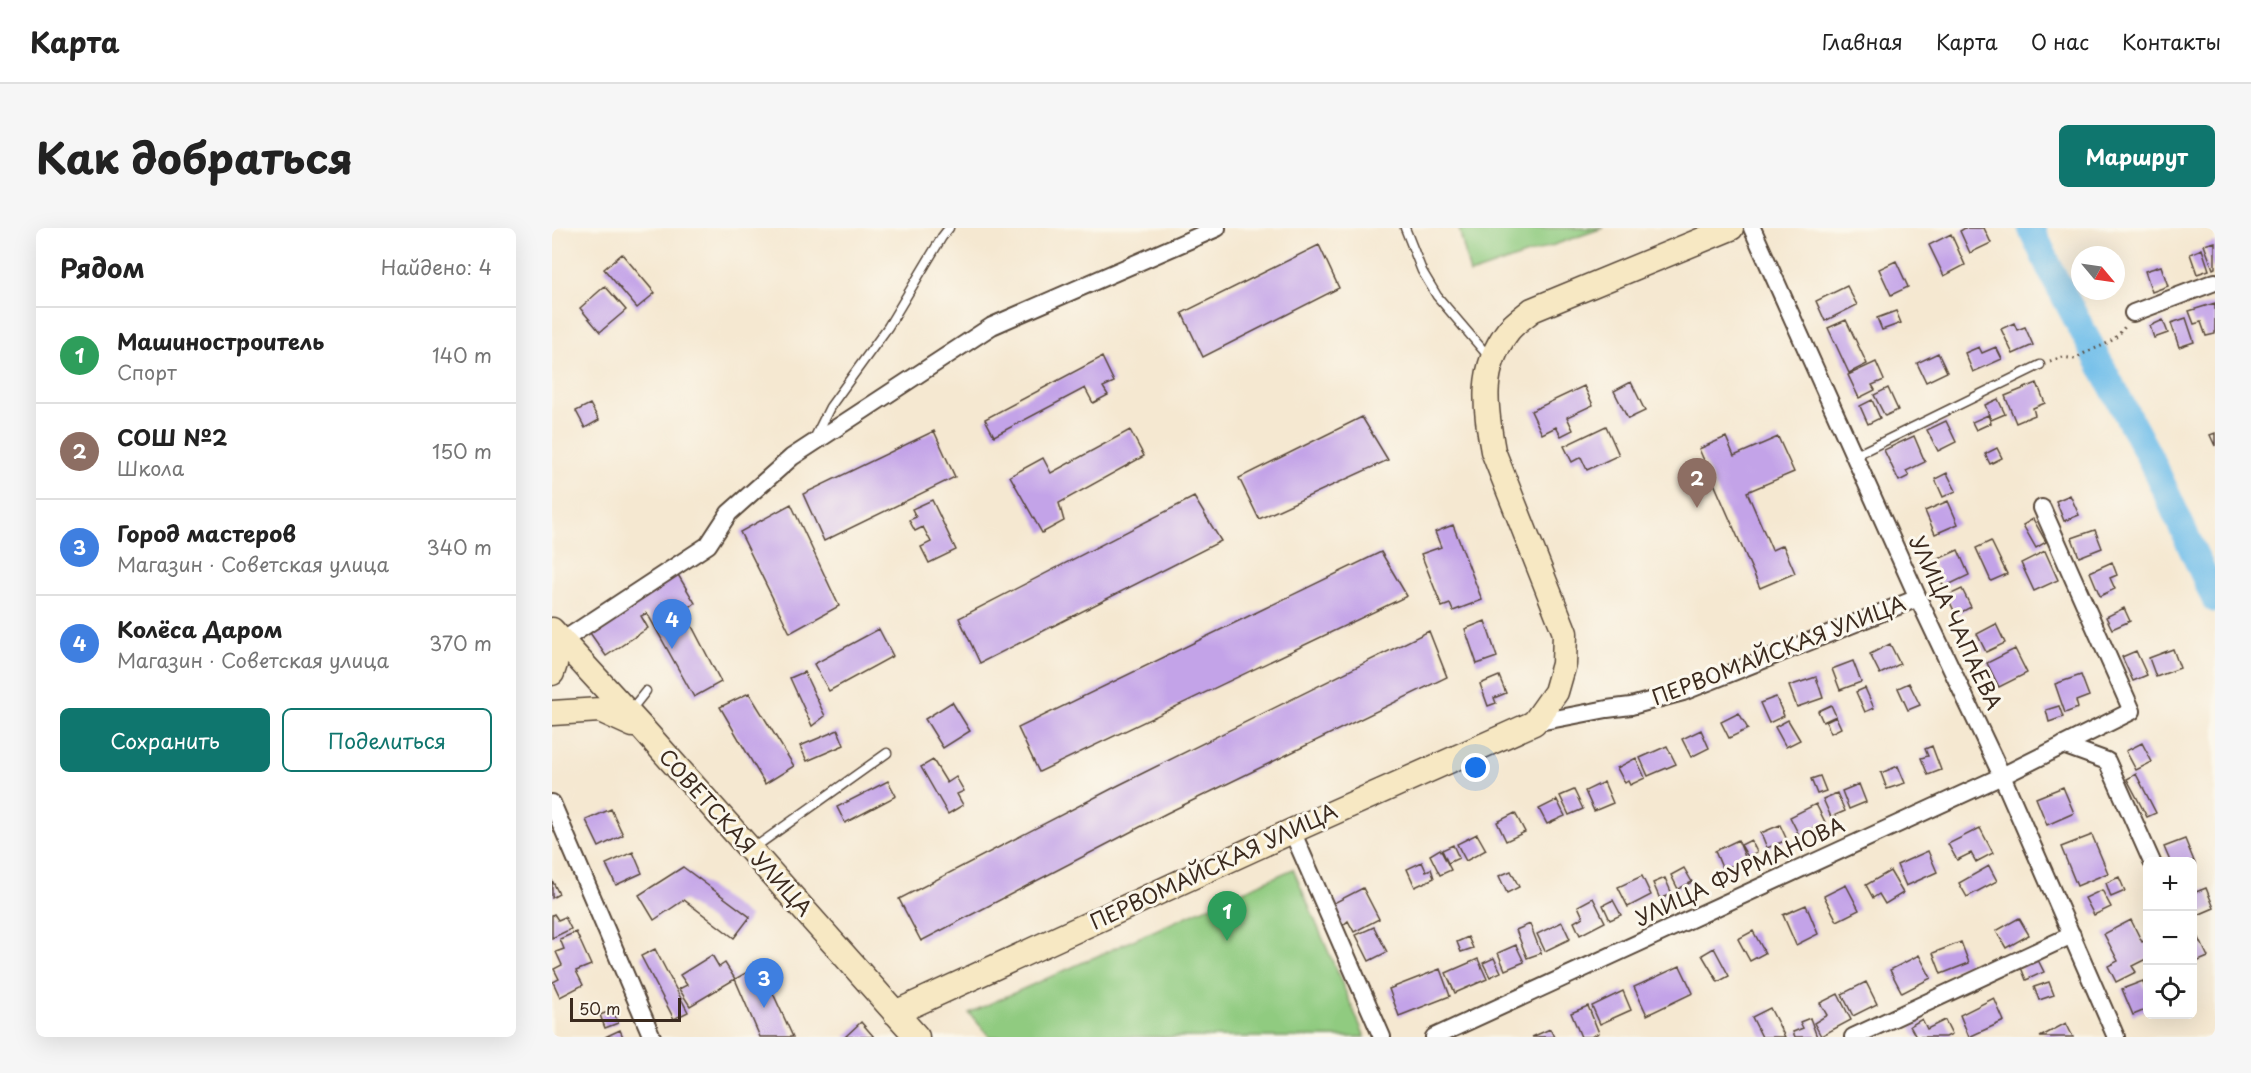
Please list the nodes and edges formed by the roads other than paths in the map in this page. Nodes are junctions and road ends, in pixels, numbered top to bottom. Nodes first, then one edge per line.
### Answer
1 (949, 228) edge
2 (1217, 228) edge
3 (1405, 228) edge
4 (1731, 228) edge
5 (1752, 228) edge
6 (2215, 282) edge
7 (2133, 313) road end
8 (1491, 359) junction
9 (2040, 365) road end
10 (815, 443) junction
11 (1854, 456) junction
12 (2042, 508) dead end
13 (1918, 598) junction
14 (554, 653) edge
15 (646, 691) dead end
16 (552, 713) edge
17 (636, 722) junction
18 (1534, 723) junction
19 (2063, 745) junction
20 (887, 753) dead end
21 (2002, 776) junction
22 (552, 802) edge
23 (1292, 831) junction
24 (751, 850) junction
25 (2150, 857) edge
26 (2072, 935) junction
27 (895, 1013) junction
28 (652, 1037) edge
29 (917, 1037) edge
30 (1383, 1037) edge
31 (1434, 1037) edge
32 (1853, 1037) edge
33 (2116, 1037) edge

1 - 10 lane
2 - 10 street
3 - 8 lane
4 - 8 main road
5 - 11 street, УЛИЦА ЧАПАЕВА
6 - 7 street
8 - 18 main road
9 - 11 lane
10 - 14 street
11 - 13 street, УЛИЦА ЧАПАЕВА
12 - 19 street, УЛИЦА ФУРМАНОВА
13 - 18 street, ПЕРВОМАЙСКАЯ УЛИЦА
13 - 21 street, УЛИЦА ЧАПАЕВА
14 - 17 main road, СОВЕТСКАЯ УЛИЦА
15 - 17 lane
16 - 17 main road
17 - 24 main road, СОВЕТСКАЯ УЛИЦА
18 - 23 main road, ПЕРВОМАЙСКАЯ УЛИЦА
19 - 21 street, УЛИЦА ФУРМАНОВА
19 - 25 street
20 - 24 lane
21 - 26 street, УЛИЦА ЧАПАЕВА
21 - 31 street, УЛИЦА ФУРМАНОВА
22 - 28 street
23 - 27 main road, ПЕРВОМАЙСКАЯ УЛИЦА
23 - 30 street
24 - 27 main road, СОВЕТСКАЯ УЛИЦА
26 - 32 street
26 - 33 street, УЛИЦА ЧАПАЕВА
27 - 29 main road, СОВЕТСКАЯ УЛИЦА

